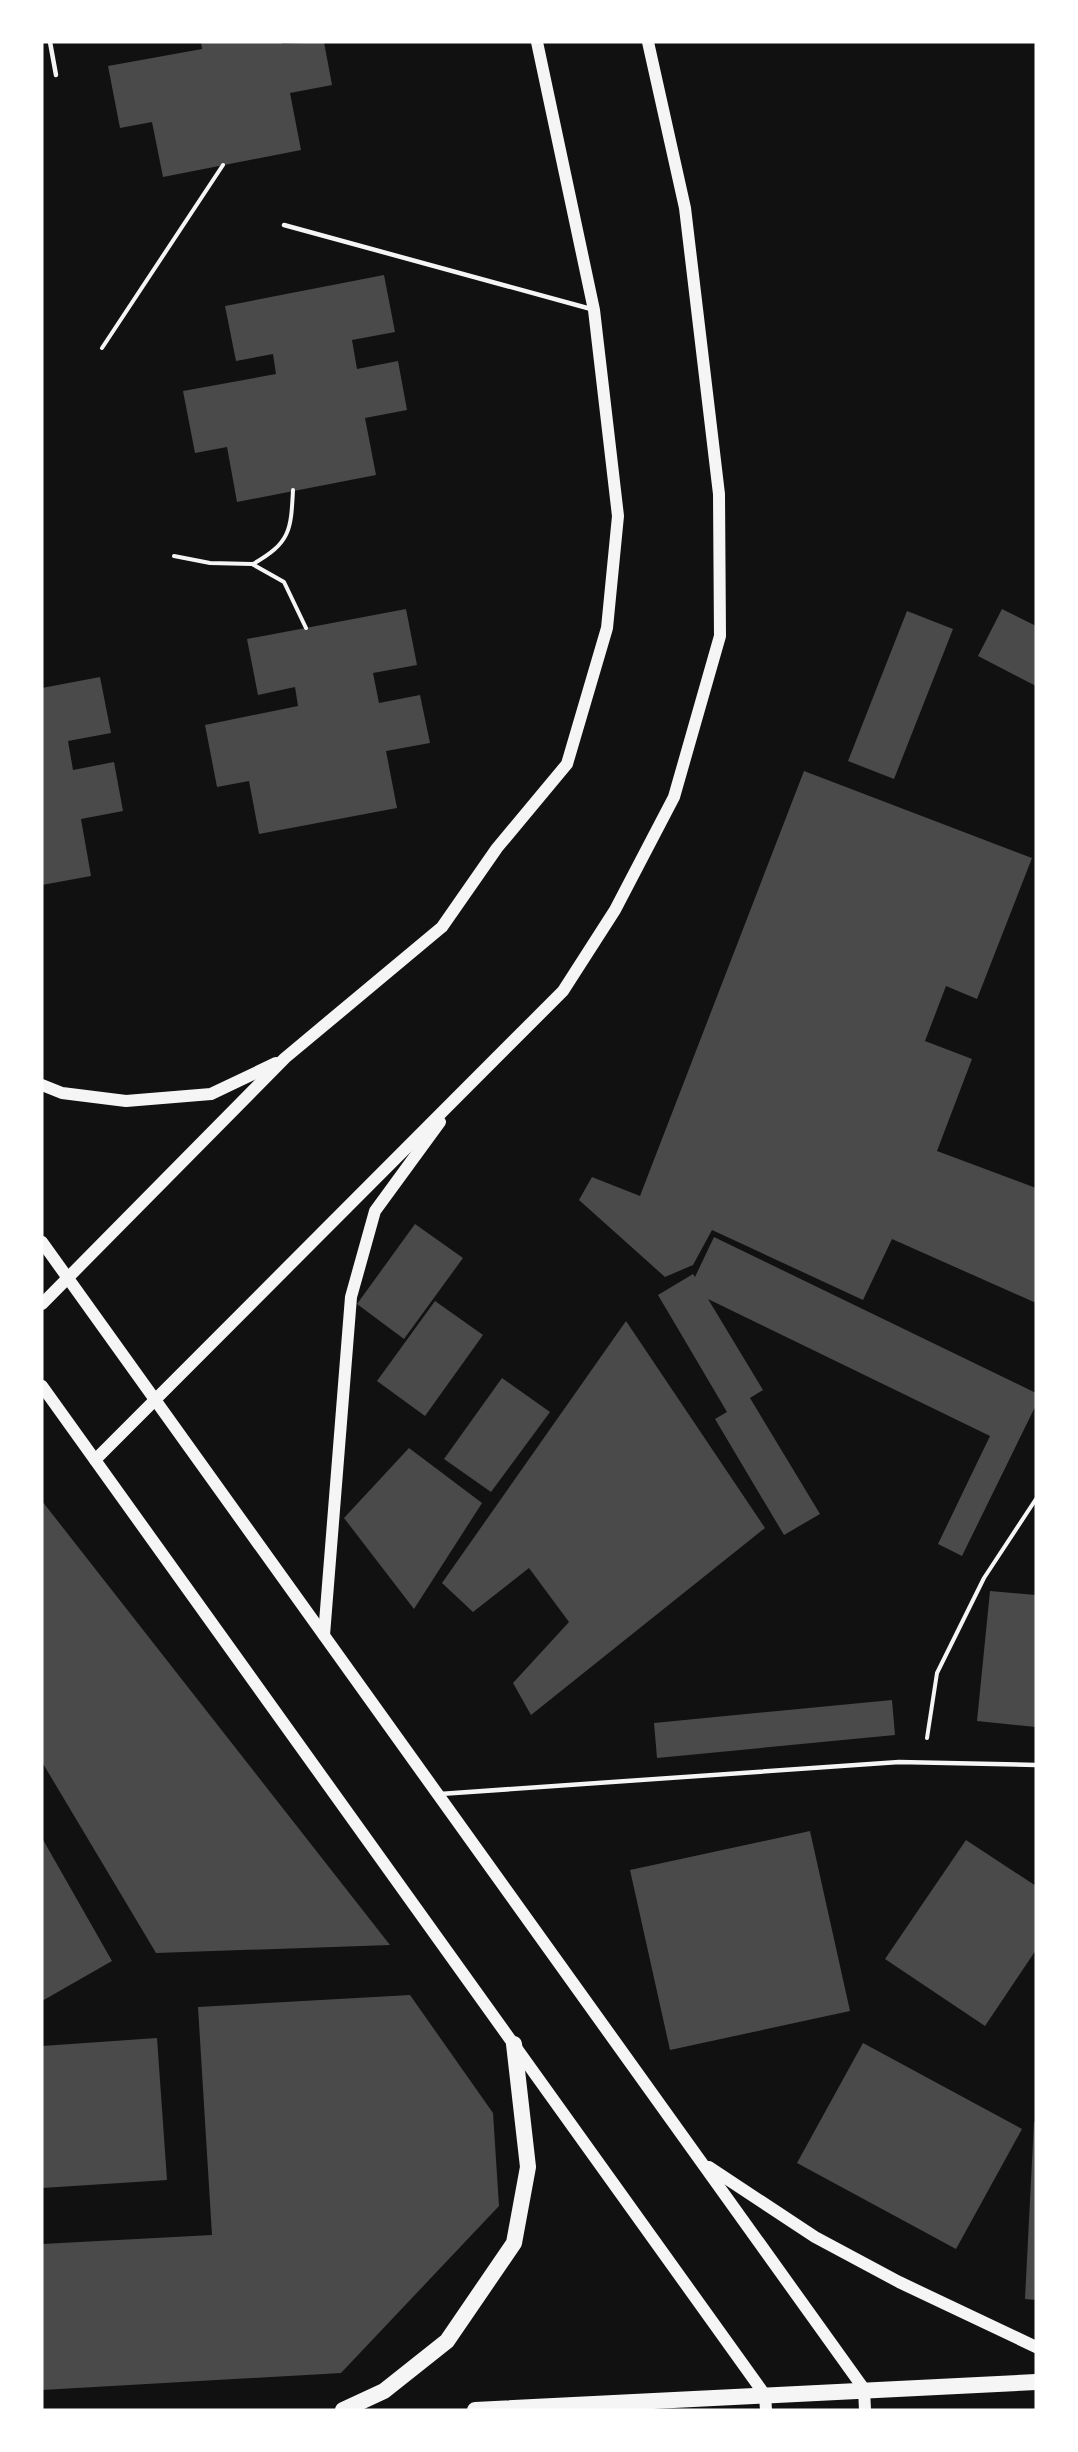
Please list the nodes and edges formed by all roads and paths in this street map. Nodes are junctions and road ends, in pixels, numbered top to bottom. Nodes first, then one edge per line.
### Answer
1 (50, 42) edge
2 (537, 42) edge
3 (648, 42) edge
4 (56, 75) dead end
5 (223, 165) dead end
6 (284, 225) dead end
7 (594, 310) junction
8 (102, 348) dead end
9 (293, 490) dead end
10 (174, 556) dead end
11 (252, 564) junction
12 (306, 628) dead end
13 (285, 1058) junction
14 (42, 1085) edge
15 (464, 1090) junction
16 (42, 1242) edge
17 (68, 1278) junction
18 (42, 1304) edge
19 (42, 1386) edge
20 (154, 1398) junction
21 (94, 1460) junction
22 (1036, 1499) edge
23 (324, 1635) junction
24 (924, 1762) junction
25 (1036, 1765) edge
26 (438, 1795) junction
27 (514, 2044) junction
28 (702, 2162) junction
29 (1036, 2347) edge
30 (1036, 2382) edge
31 (864, 2390) junction
32 (766, 2402) edge
33 (343, 2410) edge
34 (475, 2410) edge
35 (865, 2410) edge

1 - 4 lane
2 - 7 main road
3 - 15 main road
5 - 8 path
6 - 7 lane
7 - 13 main road
9 - 11 path
10 - 11 path
11 - 12 path
13 - 14 main road
13 - 17 main road
15 - 20 main road
15 - 23 main road
16 - 17 main road
17 - 18 main road
17 - 20 main road
19 - 21 main road
20 - 21 main road
20 - 23 main road
21 - 27 main road
22 - 24 path
23 - 26 main road
24 - 25 lane
24 - 26 lane
26 - 28 main road
27 - 32 main road
27 - 33 highway
28 - 29 main road
28 - 31 main road
30 - 31 highway
31 - 32 highway
31 - 35 main road
32 - 34 highway

